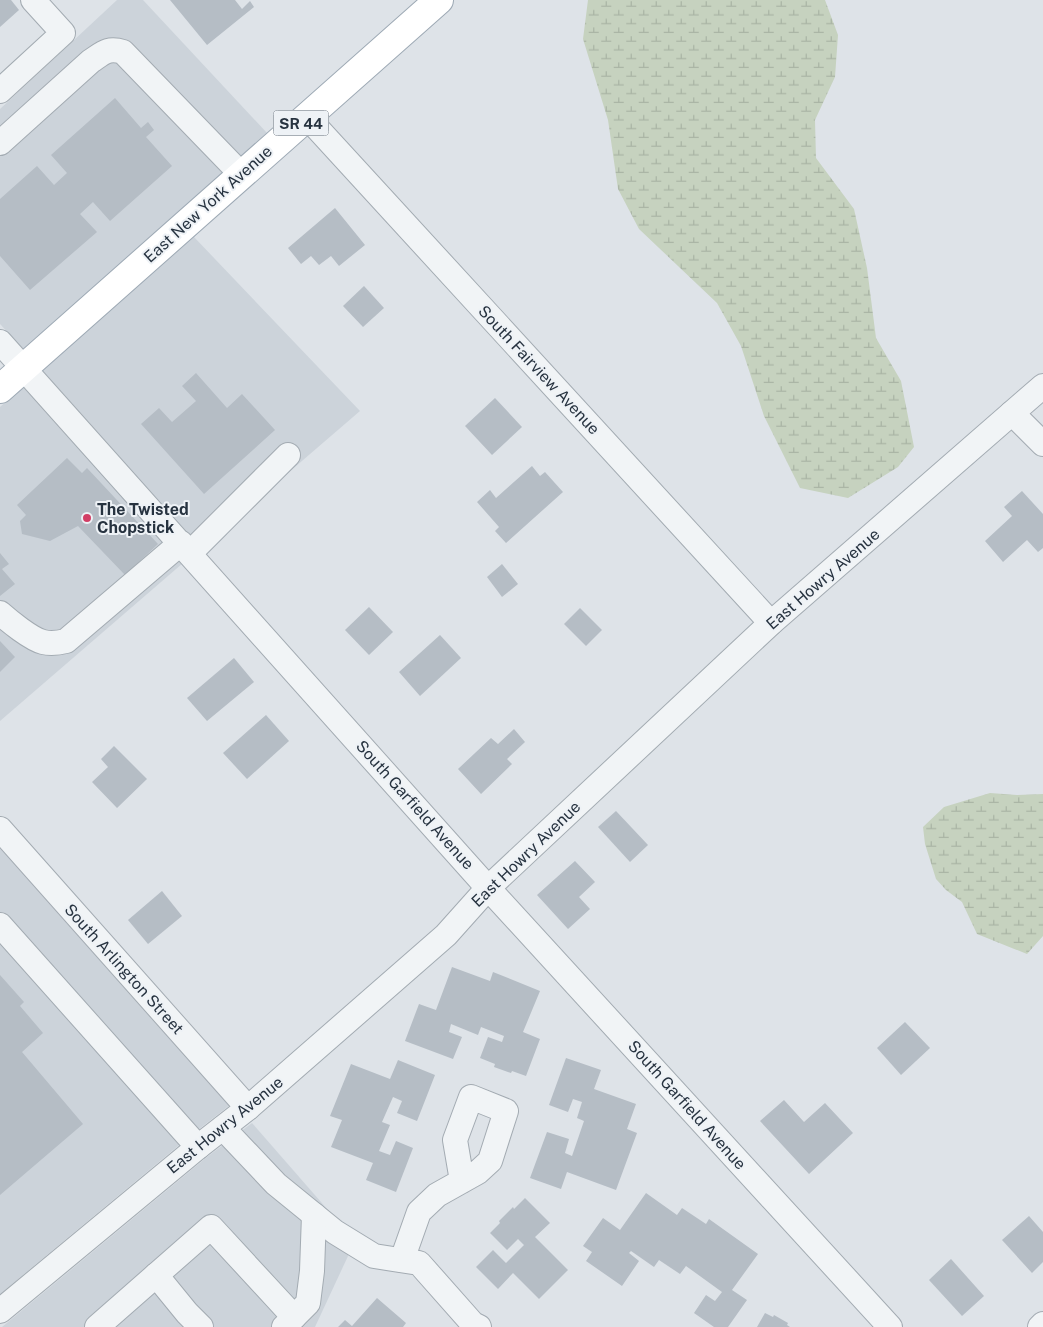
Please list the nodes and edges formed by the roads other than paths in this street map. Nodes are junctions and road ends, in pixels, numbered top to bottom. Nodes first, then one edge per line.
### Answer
1 (33, 0) edge
2 (439, 0) edge
3 (0, 91) edge
4 (307, 117) junction
5 (0, 143) edge
6 (242, 175) junction
7 (0, 342) edge
8 (24, 368) junction
9 (1043, 386) edge
10 (0, 389) edge
11 (1012, 413) junction
12 (1043, 444) edge
13 (288, 455) dead end
14 (185, 548) junction
15 (0, 613) edge
16 (771, 623) junction
17 (0, 829) edge
18 (488, 888) junction
19 (0, 925) edge
20 (248, 1108) junction
21 (222, 1128) junction
22 (198, 1147) junction
23 (462, 1181) dead end
24 (314, 1215) junction
25 (402, 1260) junction
26 (156, 1275) junction
27 (0, 1312) edge
28 (289, 1322) edge
29 (106, 1324) edge
30 (1043, 1324) edge
31 (201, 1327) edge
32 (479, 1327) edge
33 (890, 1327) edge
34 (1040, 1327) edge

1 - 3 street
2 - 4 main road, East New York Avenue / SR 44
4 - 6 main road, East New York Avenue / SR 44
4 - 16 street, South Fairview Avenue
5 - 6 street
6 - 8 main road, East New York Avenue / SR 44
7 - 8 street, South Garfield Avenue
8 - 10 main road, East New York Avenue / SR 44
8 - 14 street, South Garfield Avenue
9 - 11 street, East Howry Avenue
11 - 12 street
11 - 16 street, East Howry Avenue
13 - 14 street
14 - 15 street
14 - 18 street, South Garfield Avenue
16 - 18 street, East Howry Avenue
17 - 20 street, South Arlington Street
18 - 20 street, East Howry Avenue
18 - 33 street, South Garfield Avenue
19 - 22 street
20 - 21 street, East Howry Avenue
21 - 22 street, East Howry Avenue
21 - 24 street
22 - 27 street, East Howry Avenue
23 - 25 street
24 - 25 street
24 - 28 street
25 - 32 street
26 - 28 street
26 - 29 street
26 - 31 street
30 - 34 street

